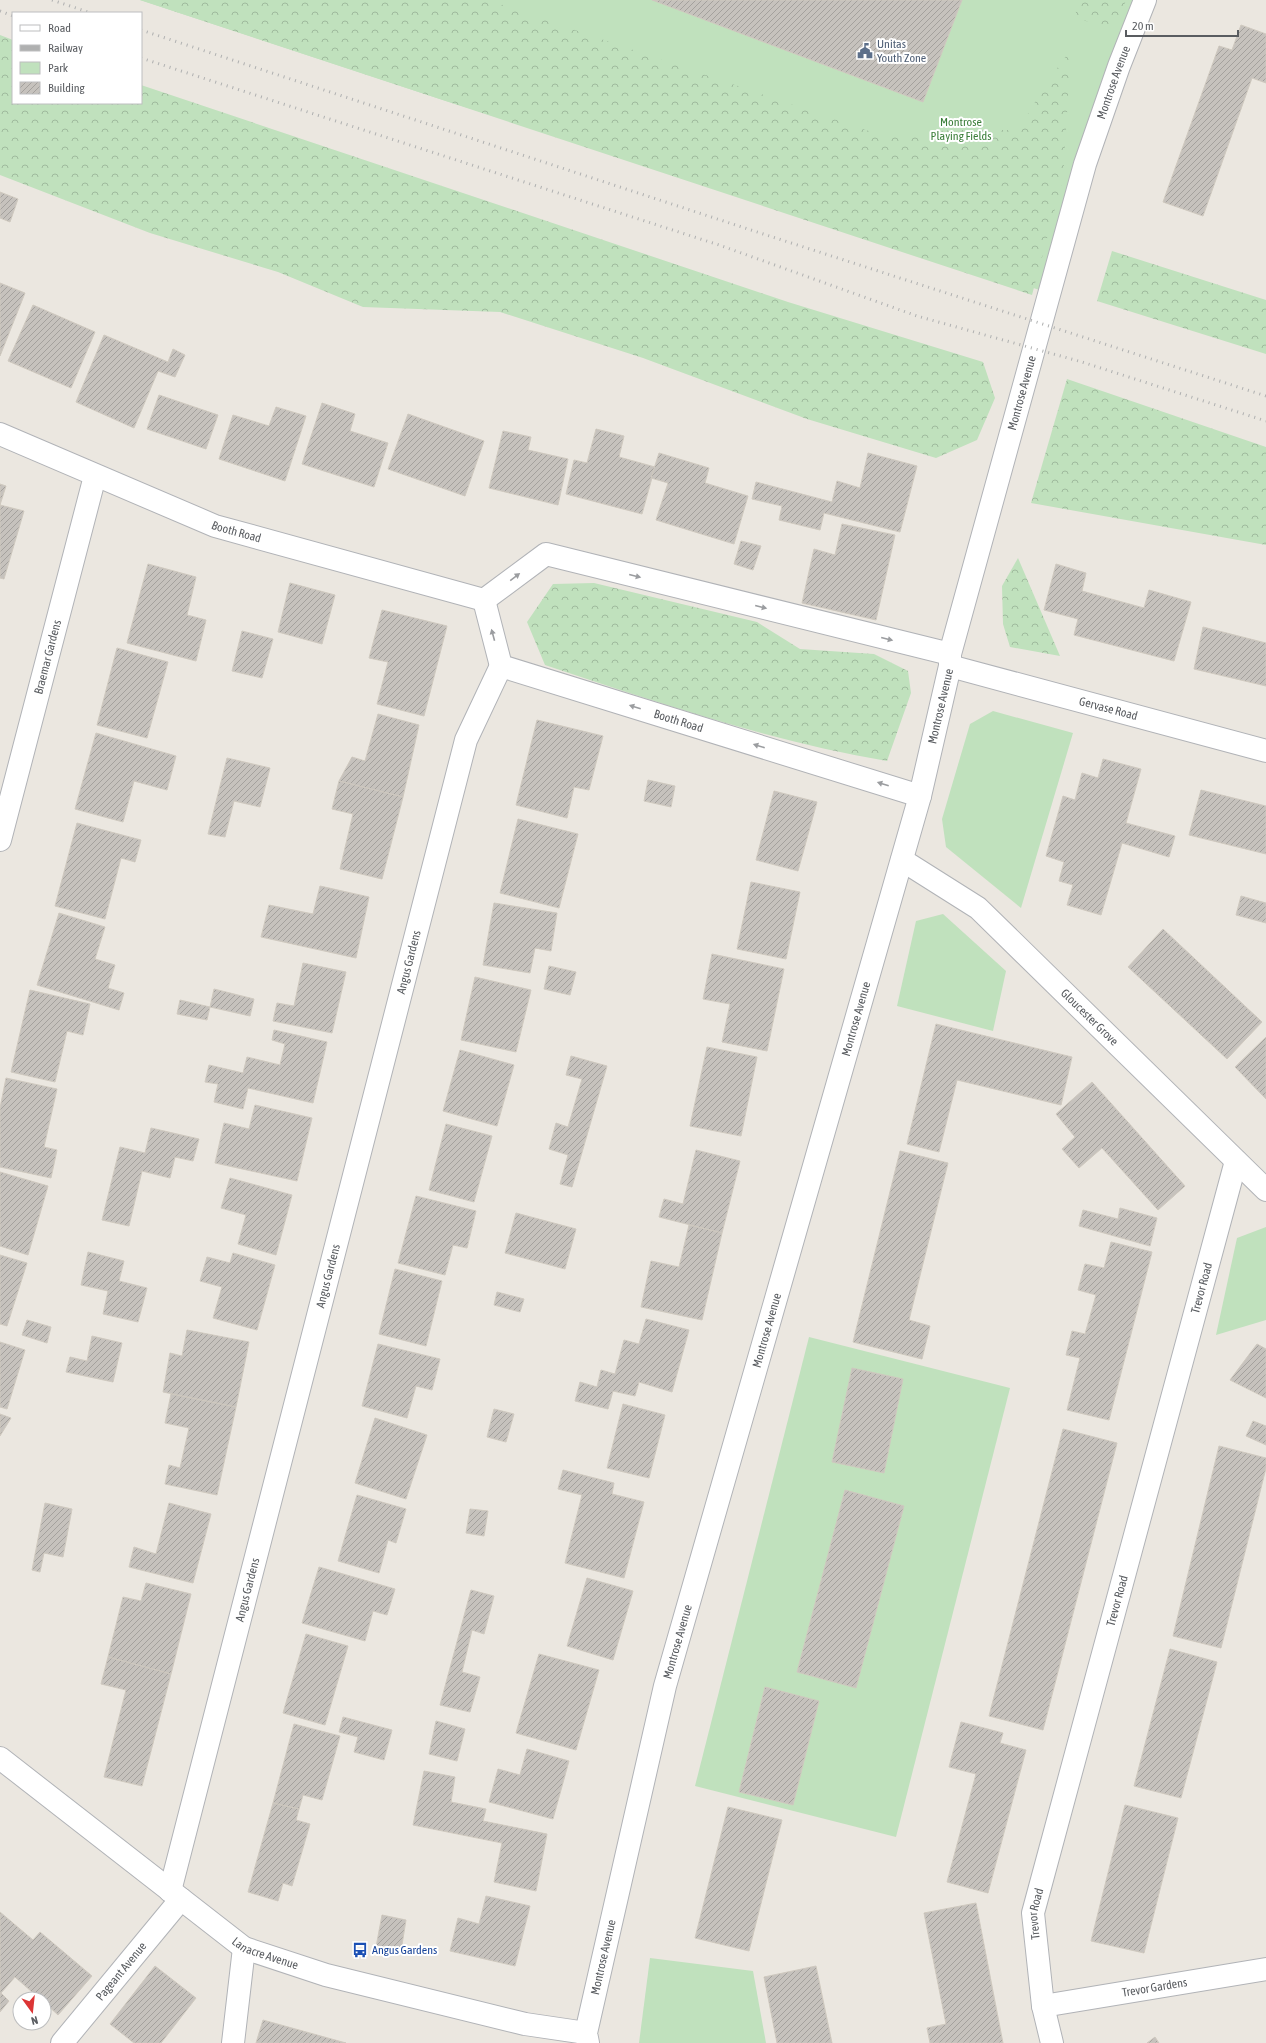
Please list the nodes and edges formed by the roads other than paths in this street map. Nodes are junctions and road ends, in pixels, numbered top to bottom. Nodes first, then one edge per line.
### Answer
1 (1145, 0) edge
2 (0, 434) edge
3 (95, 476) junction
4 (484, 600) junction
5 (950, 660) junction
6 (501, 666) junction
7 (1266, 751) edge
8 (920, 796) junction
9 (0, 840) edge
10 (902, 860) junction
11 (1236, 1161) junction
12 (1266, 1190) edge
13 (0, 1758) edge
14 (176, 1895) junction
15 (244, 1948) junction
16 (1266, 1970) edge
17 (1043, 2006) junction
18 (587, 2038) edge
19 (62, 2043) edge
20 (233, 2043) edge
21 (1052, 2043) edge

1 - 5 street, Montrose Avenue
2 - 3 street, Booth Road
3 - 4 street, Booth Road
3 - 9 street, Braemar Gardens
4 -> 5 street
6 -> 4 street
5 - 7 street, Gervase Road
5 - 8 street, Montrose Avenue
8 -> 6 street, Booth Road
6 - 14 street, Angus Gardens
8 - 10 street, Montrose Avenue
10 - 11 street, Gloucester Grove
10 - 18 street, Montrose Avenue
11 - 12 street, Gloucester Grove
11 - 17 street, Trevor Road
13 - 14 street, Lanacre Avenue
14 - 15 street, Lanacre Avenue
14 - 19 street, Pageant Avenue
15 - 18 street, Lanacre Avenue
15 - 20 street
16 - 17 street, Trevor Gardens
17 - 21 street, Trevor Road

